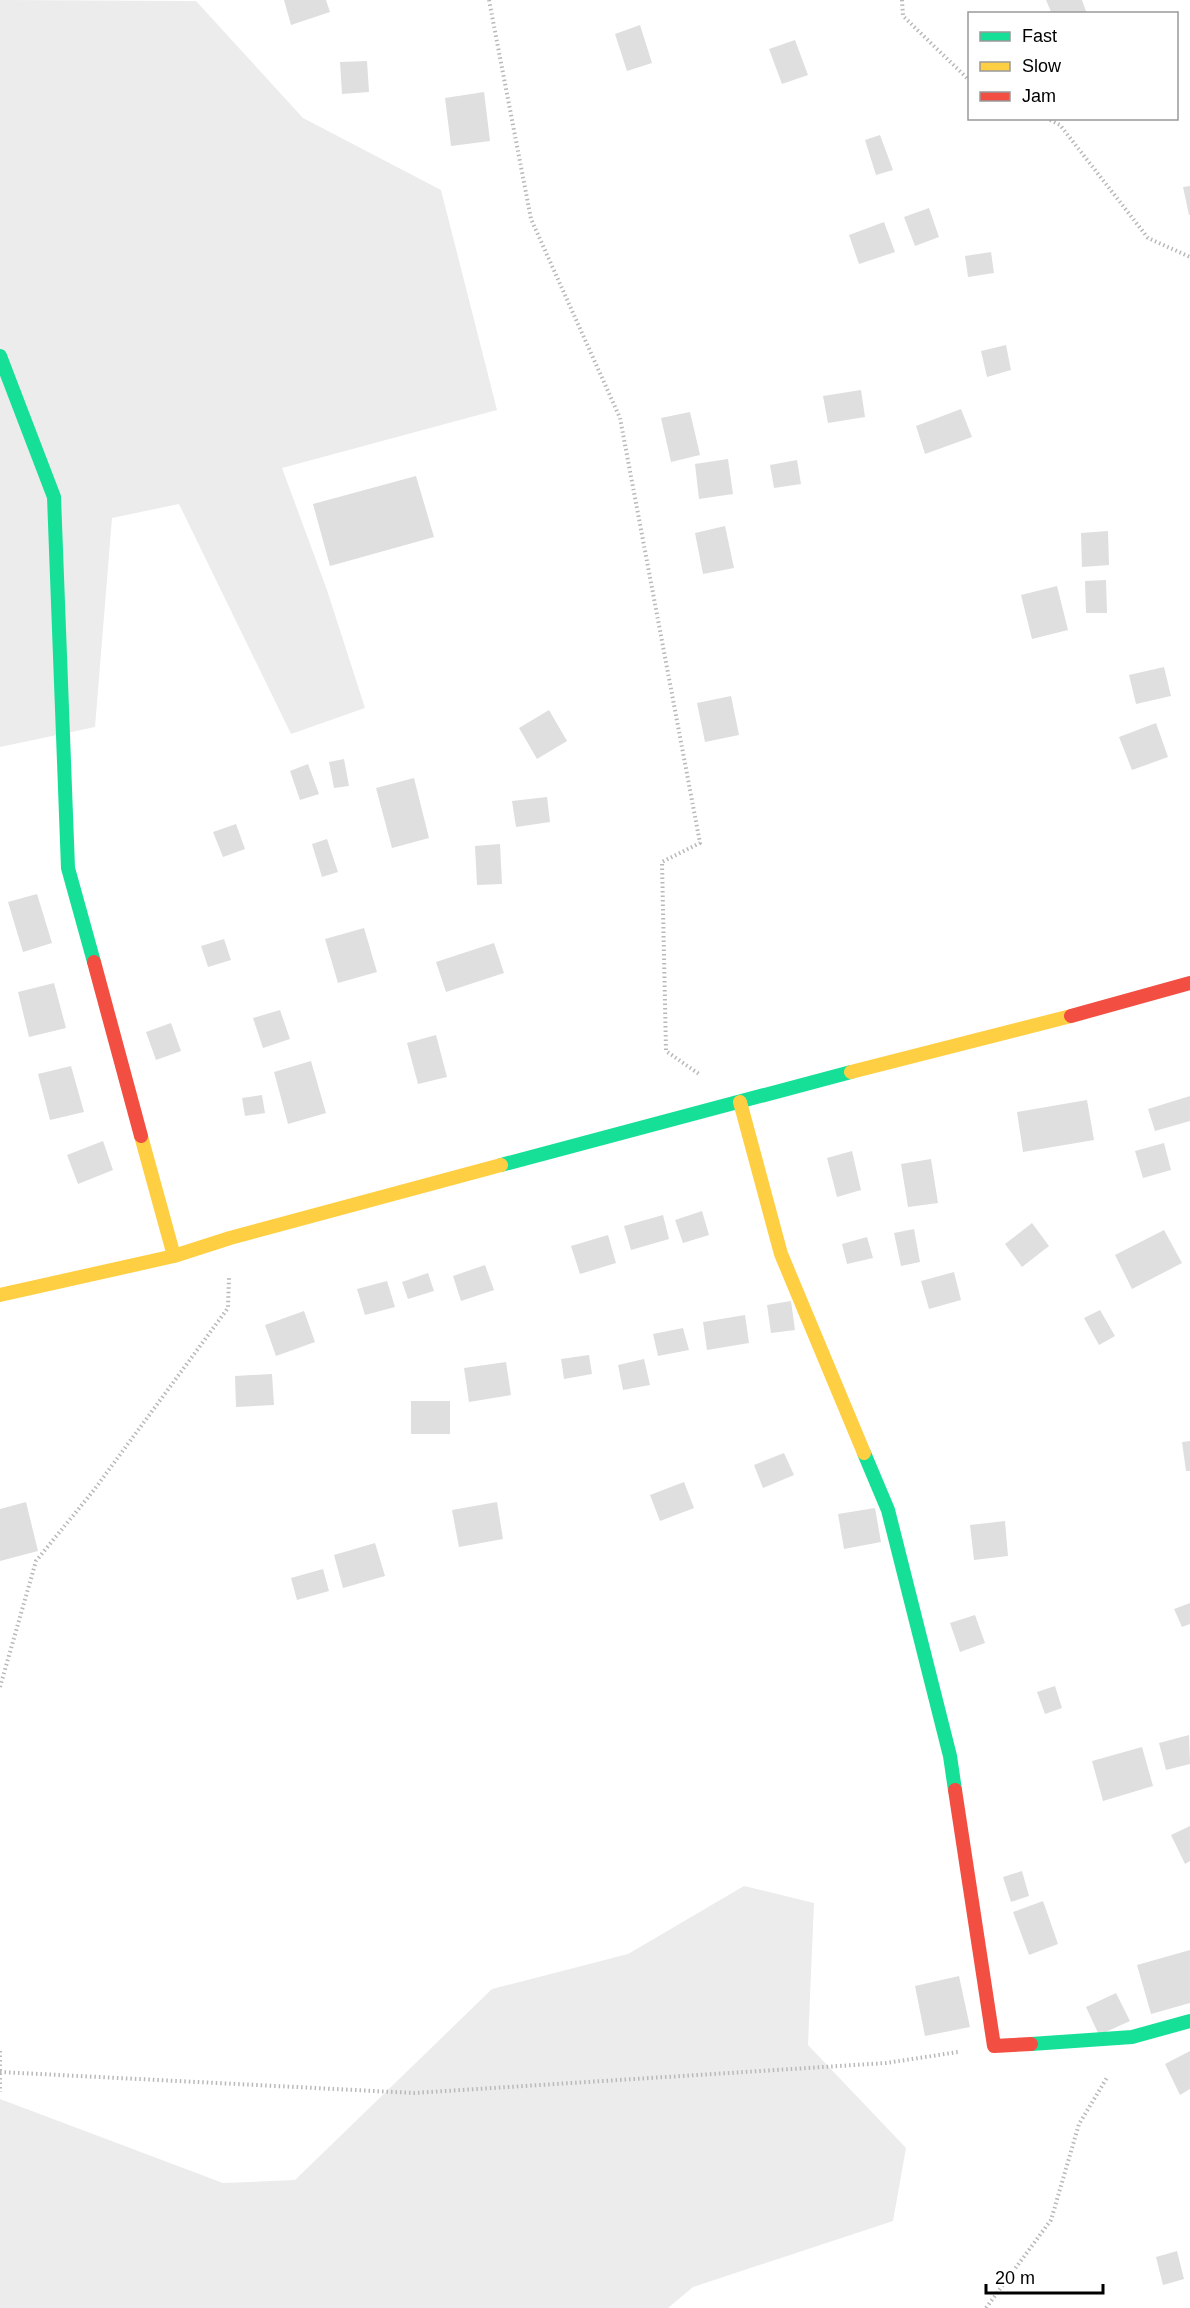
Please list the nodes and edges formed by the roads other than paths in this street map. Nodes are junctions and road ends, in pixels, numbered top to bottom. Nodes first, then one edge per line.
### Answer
1 (0, 356) edge
2 (1190, 983) edge
3 (740, 1102) junction
4 (174, 1256) junction
5 (0, 1295) edge
6 (1190, 2021) edge

1 - 4 street
2 - 3 street
3 - 4 street
3 - 6 street
4 - 5 street

